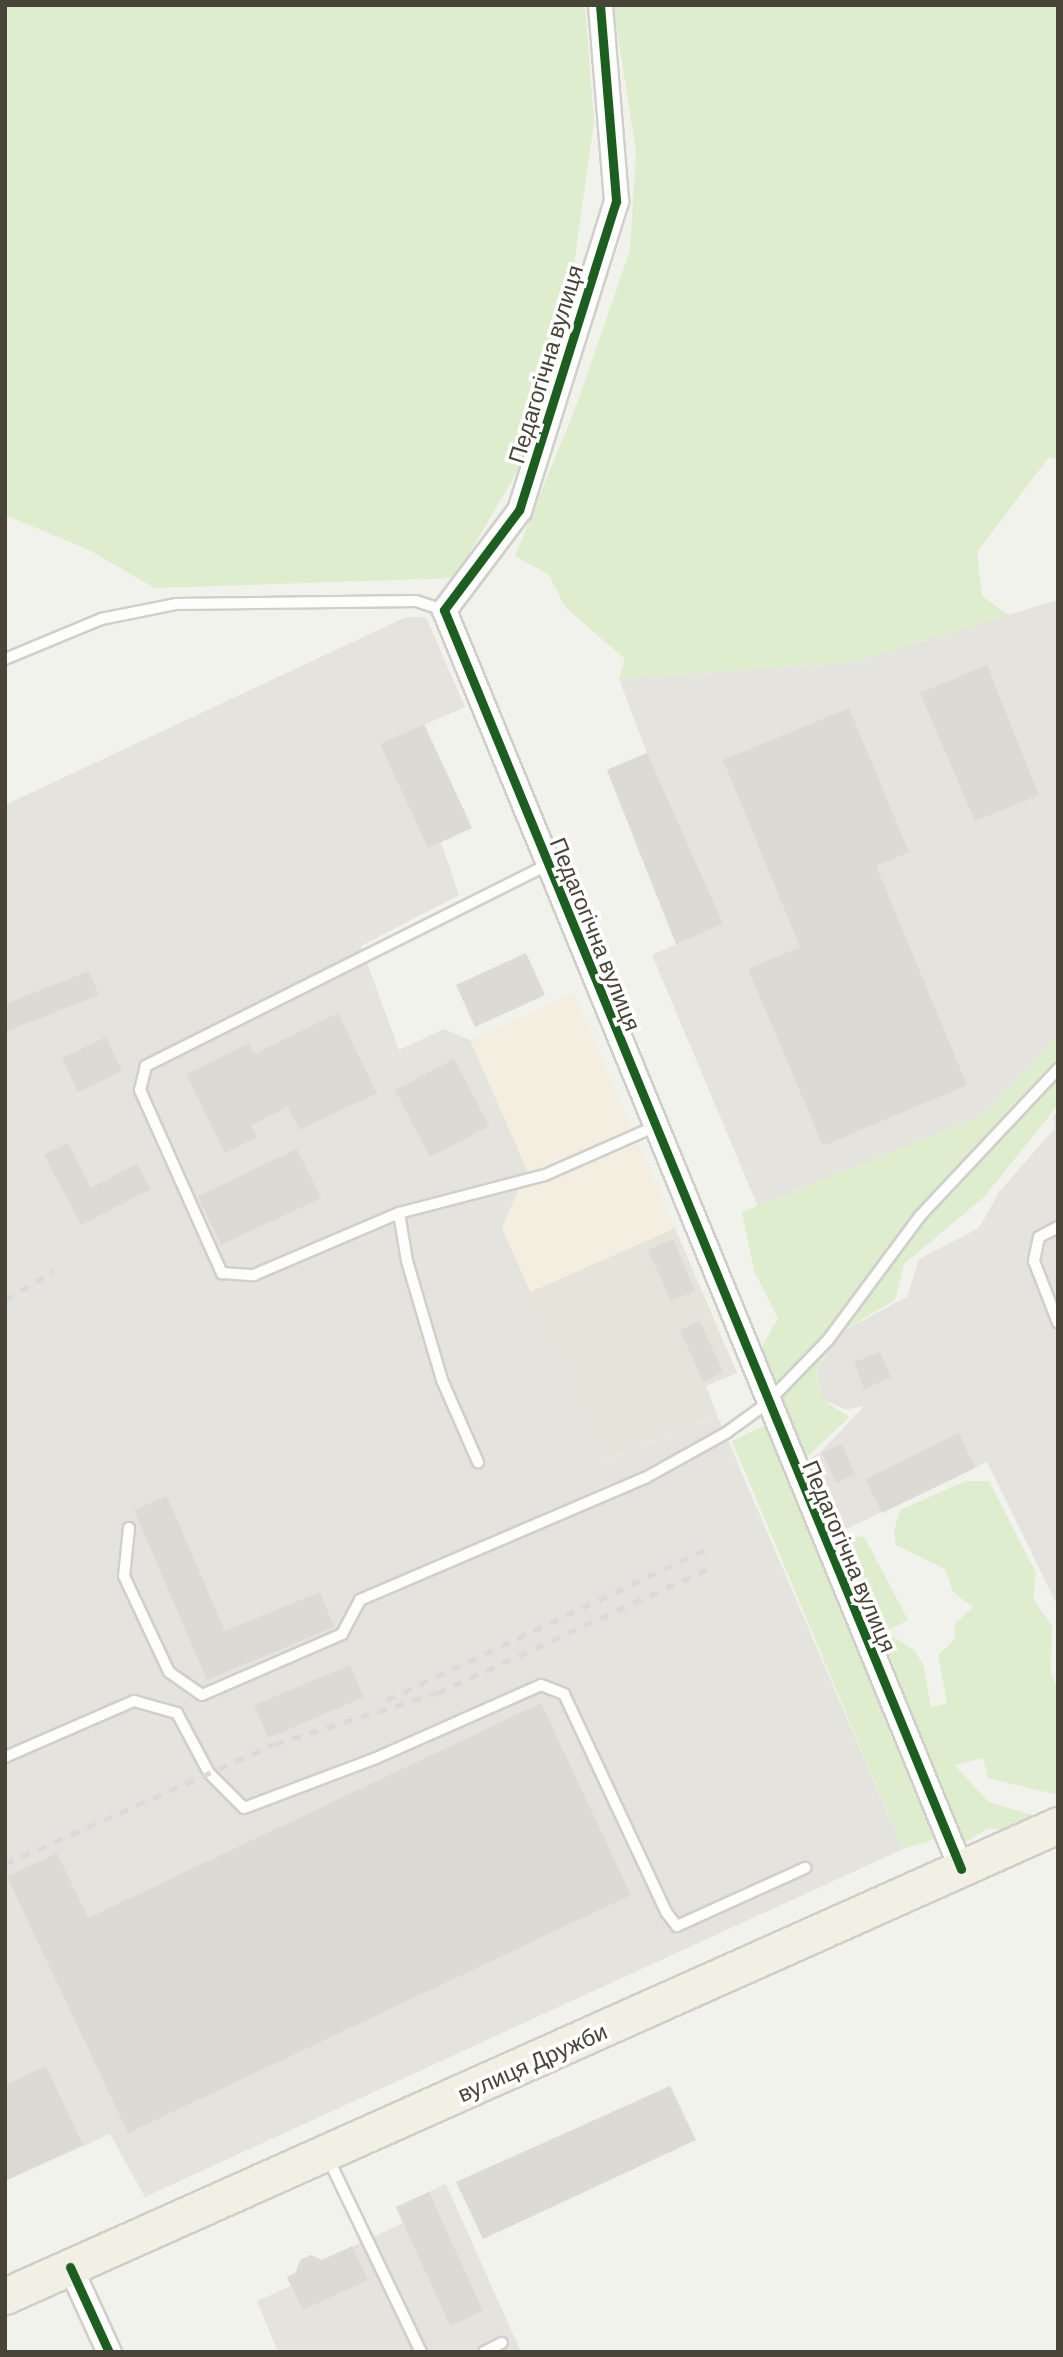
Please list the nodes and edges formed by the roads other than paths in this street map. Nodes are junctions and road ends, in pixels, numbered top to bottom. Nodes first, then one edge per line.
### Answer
1 (600, 5) edge
2 (444, 610) junction
3 (5, 659) edge
4 (547, 865) junction
5 (1058, 1069) edge
6 (654, 1128) junction
7 (399, 1213) junction
8 (1058, 1227) edge
9 (1058, 1323) edge
10 (766, 1404) junction
11 (478, 1462) dead end
12 (129, 1528) dead end
13 (5, 1757) edge
14 (1058, 1825) edge
15 (805, 1868) dead end
16 (961, 1869) junction
17 (326, 2154) junction
18 (70, 2267) junction
19 (5, 2296) edge
20 (502, 2343) dead end
21 (109, 2352) edge
22 (421, 2352) edge
23 (484, 2352) edge

1 - 2 street, Педагогічна вулиця
2 - 3 lane
2 - 4 street, Педагогічна вулиця
4 - 6 street, Педагогічна вулиця
4 - 7 lane
5 - 10 lane
6 - 7 lane
6 - 10 street, Педагогічна вулиця
7 - 11 lane
8 - 9 lane
10 - 12 lane
10 - 16 street, Педагогічна вулиця
13 - 15 lane
14 - 16 main road, вулиця Дружби
16 - 17 main road, вулиця Дружби
17 - 18 main road, вулиця Дружби
17 - 22 lane
18 - 19 main road, вулиця Дружби
18 - 21 street
20 - 23 lane

